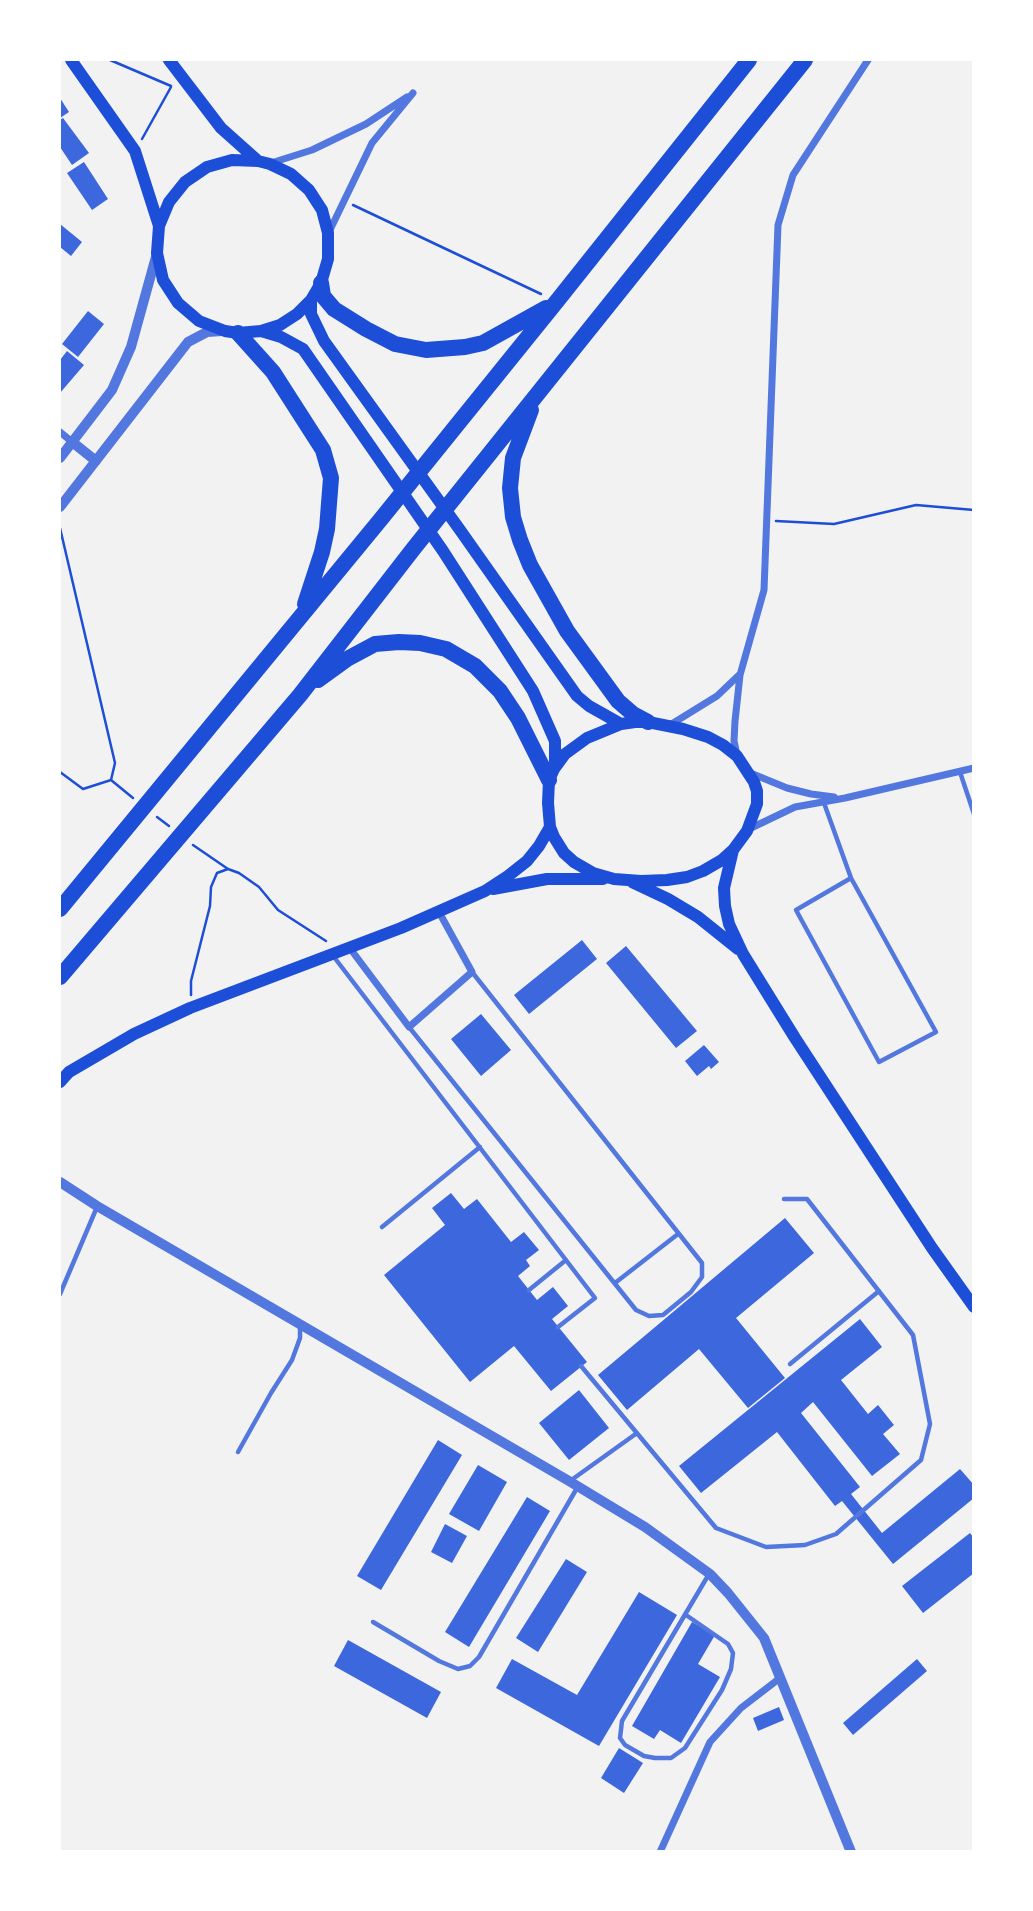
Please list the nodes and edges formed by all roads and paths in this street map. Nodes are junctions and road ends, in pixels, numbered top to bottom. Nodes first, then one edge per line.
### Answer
1 (71, 60) edge
2 (110, 60) edge
3 (169, 60) edge
4 (748, 60) edge
5 (805, 60) edge
6 (868, 60) edge
7 (179, 73) junction
8 (171, 86) junction
9 (135, 151) junction
10 (264, 162) junction
11 (344, 201) junction
12 (159, 226) junction
13 (328, 233) junction
14 (157, 253) junction
15 (321, 283) junction
16 (311, 300) junction
17 (557, 301) junction
18 (261, 331) junction
19 (231, 332) junction
20 (536, 398) junction
21 (60, 432) edge
22 (71, 441) junction
23 (60, 458) edge
24 (96, 461) junction
25 (60, 507) edge
26 (974, 510) edge
27 (766, 521) junction
28 (60, 528) edge
29 (302, 613) junction
30 (740, 675) junction
31 (300, 695) junction
32 (648, 722) junction
33 (621, 723) junction
34 (669, 726) junction
35 (737, 756) junction
36 (974, 768) edge
37 (960, 771) junction
38 (60, 772) edge
39 (748, 772) junction
40 (552, 775) junction
41 (845, 798) junction
42 (824, 802) junction
43 (974, 814) edge
44 (550, 827) junction
45 (747, 831) junction
46 (733, 850) junction
47 (204, 854) dead end
48 (228, 869) junction
49 (851, 878) junction
50 (614, 879) junction
51 (628, 880) junction
52 (485, 891) junction
53 (60, 909) edge
54 (439, 912) junction
55 (340, 950) junction
56 (743, 954) junction
57 (472, 972) junction
58 (60, 977) edge
59 (190, 1008) junction
60 (409, 1027) junction
61 (60, 1082) edge
62 (480, 1147) junction
63 (60, 1182) edge
64 (784, 1199) dead end
65 (97, 1206) junction
66 (382, 1227) dead end
67 (678, 1234) junction
68 (566, 1260) junction
69 (615, 1283) junction
70 (529, 1290) dead end
71 (879, 1291) junction
72 (60, 1294) edge
73 (974, 1307) edge
74 (300, 1325) junction
75 (558, 1327) dead end
76 (790, 1364) dead end
77 (581, 1366) dead end
78 (637, 1433) junction
79 (238, 1452) dead end
80 (573, 1484) junction
81 (710, 1574) junction
82 (685, 1615) junction
83 (373, 1622) dead end
84 (780, 1678) junction
85 (660, 1852) edge
86 (851, 1852) edge

1 - 9 main road
2 - 8 path
3 - 7 main road
4 - 17 highway
5 - 20 highway
6 - 27 street
7 - 8 path
7 - 10 main road
8 - 9 path
9 - 12 main road
10 - 11 street
10 - 12 main road
10 - 13 main road
11 - 13 street
11 - 17 path
12 - 14 main road
13 - 15 main road
14 - 19 main road
14 - 22 street
15 - 16 main road
15 - 17 highway
16 - 18 main road
16 - 33 main road
17 - 29 highway
18 - 19 main road
18 - 40 main road
19 - 24 street
19 - 29 highway
20 - 31 highway
20 - 32 highway
21 - 22 street
22 - 23 street
22 - 24 street
24 - 25 street
26 - 27 path
27 - 30 street
28 - 38 path
29 - 53 highway
30 - 34 street
30 - 35 street
31 - 40 highway
31 - 58 highway
32 - 33 main road
32 - 34 main road
33 - 40 main road
34 - 35 main road
35 - 39 main road
36 - 37 street
37 - 41 street
37 - 43 lane
39 - 41 street
39 - 45 main road
40 - 44 main road
41 - 42 street
42 - 45 street
42 - 49 lane
44 - 50 main road
44 - 52 main road
45 - 46 main road
46 - 51 main road
46 - 56 main road
47 - 48 path
48 - 55 path
48 - 59 path
49 - 49 lane
50 - 51 main road
50 - 52 main road
51 - 56 main road
52 - 54 main road
54 - 55 main road
54 - 57 street
55 - 59 main road
55 - 60 street
55 - 62 lane
56 - 73 main road
57 - 60 street
57 - 67 lane
59 - 61 main road
60 - 69 lane
62 - 66 lane
62 - 68 lane
63 - 65 street
64 - 71 lane
65 - 72 lane
65 - 74 street
67 - 69 lane
67 - 69 lane
68 - 70 lane
68 - 75 lane
71 - 76 lane
71 - 78 lane
74 - 79 lane
74 - 80 street
77 - 78 lane
78 - 80 lane
80 - 81 street
80 - 83 lane
81 - 82 lane
81 - 84 street
82 - 82 lane
84 - 85 street
84 - 86 street

